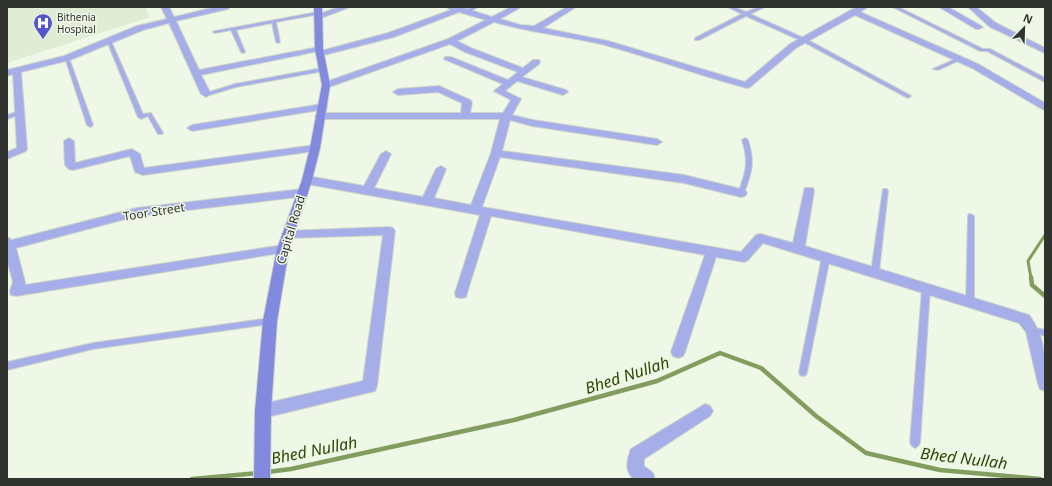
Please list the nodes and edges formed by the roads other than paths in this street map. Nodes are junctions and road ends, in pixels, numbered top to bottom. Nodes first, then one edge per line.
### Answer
1 (165, 7) edge
2 (225, 7) edge
3 (346, 7) edge
4 (450, 7) edge
5 (476, 7) edge
6 (517, 7) edge
7 (572, 7) edge
8 (730, 7) edge
9 (763, 7) edge
10 (864, 7) edge
11 (895, 7) edge
12 (943, 7) edge
13 (972, 7) edge
14 (463, 10) junction
15 (318, 12) edge
16 (854, 12) junction
17 (746, 14) junction
18 (493, 19) junction
19 (170, 20) junction
20 (274, 21) junction
21 (979, 27) dead end
22 (233, 29) junction
23 (535, 29) junction
24 (215, 32) dead end
25 (697, 39) dead end
26 (804, 40) junction
27 (109, 41) junction
28 (451, 41) junction
29 (278, 42) dead end
30 (1045, 51) edge
31 (243, 52) dead end
32 (320, 52) junction
33 (67, 58) junction
34 (448, 59) dead end
35 (960, 59) junction
36 (536, 62) dead end
37 (936, 69) dead end
38 (17, 70) junction
39 (322, 70) junction
40 (524, 71) junction
41 (7, 73) edge
42 (197, 73) junction
43 (1045, 80) edge
44 (512, 81) junction
45 (326, 85) junction
46 (398, 92) dead end
47 (563, 92) dead end
48 (206, 94) joint
49 (908, 96) dead end
50 (1045, 107) edge
51 (321, 111) junction
52 (20, 113) junction
53 (465, 116) junction
54 (506, 116) junction
55 (7, 117) edge
56 (90, 125) dead end
57 (192, 128) dead end
58 (160, 133) dead end
59 (745, 140) dead end
60 (69, 141) dead end
61 (656, 142) dead end
62 (315, 148) junction
63 (496, 153) junction
64 (386, 154) dead end
65 (7, 156) edge
66 (441, 169) dead end
67 (307, 180) junction
68 (367, 191) junction
69 (809, 191) dead end
70 (885, 191) dead end
71 (741, 193) joint
72 (302, 194) junction
73 (427, 201) junction
74 (481, 211) junction
75 (971, 216) dead end
76 (288, 234) junction
77 (8, 243) edge
78 (283, 249) junction
79 (798, 249) junction
80 (712, 251) junction
81 (826, 257) junction
82 (875, 272) junction
83 (926, 289) junction
84 (461, 293) dead end
85 (970, 302) junction
86 (270, 321) junction
87 (1032, 330) junction
88 (1045, 334) edge
89 (678, 352) dead end
90 (7, 366) edge
91 (803, 372) dead end
92 (1045, 384) edge
93 (263, 411) junction
94 (705, 411) dead end
95 (915, 443) dead end
96 (262, 479) edge
97 (647, 479) edge

1 - 19 street
2 - 19 street
3 - 15 street
4 - 14 street
5 - 14 lane
6 - 18 street
7 - 23 street
8 - 17 lane
9 - 17 lane
10 - 16 street
11 - 43 lane
12 - 21 street
13 - 30 street
14 - 18 street
14 - 32 street
15 - 20 lane
15 - 32 street, Capital Road
16 - 26 street
16 - 35 street
17 - 25 lane
17 - 26 lane
18 - 23 street
18 - 28 street
19 - 27 street
19 - 42 street
20 - 22 lane
20 - 29 lane
22 - 24 lane
22 - 31 lane
23 - 26 street
26 - 49 lane
27 - 33 street
27 - 58 lane
28 - 40 street
28 - 45 street
32 - 39 street, Capital Road
32 - 42 street
33 - 38 street
33 - 56 lane
34 - 44 street
35 - 37 lane
35 - 50 street
36 - 40 street
38 - 41 street
38 - 52 street
39 - 45 street, Capital Road
39 - 48 lane
40 - 44 street
42 - 48 street
44 - 47 street
44 - 54 street
45 - 51 street, Capital Road
46 - 53 street
51 - 53 street
51 - 57 street
51 - 62 street, Capital Road
52 - 55 lane
52 - 65 street
53 - 54 street
54 - 61 street
54 - 63 street
59 - 71 lane
60 - 62 street
62 - 67 street, Capital Road
63 - 71 street
63 - 74 street
64 - 68 street
66 - 73 street
67 - 68 street
67 - 72 street, Capital Road
68 - 73 street
69 - 79 street
70 - 82 lane
72 - 76 street, Capital Road
72 - 77 street, Toor Street
73 - 74 street
74 - 80 street
74 - 84 street
75 - 85 lane
76 - 78 street, Capital Road
76 - 93 street
77 - 78 street
78 - 86 street, Capital Road
79 - 80 street
79 - 81 street
80 - 89 street
81 - 82 street
81 - 91 lane
82 - 83 street
83 - 85 street
83 - 95 lane
85 - 87 street
86 - 90 lane
86 - 93 street, Capital Road
87 - 88 lane
87 - 92 street
93 - 96 street, Capital Road
94 - 97 street

